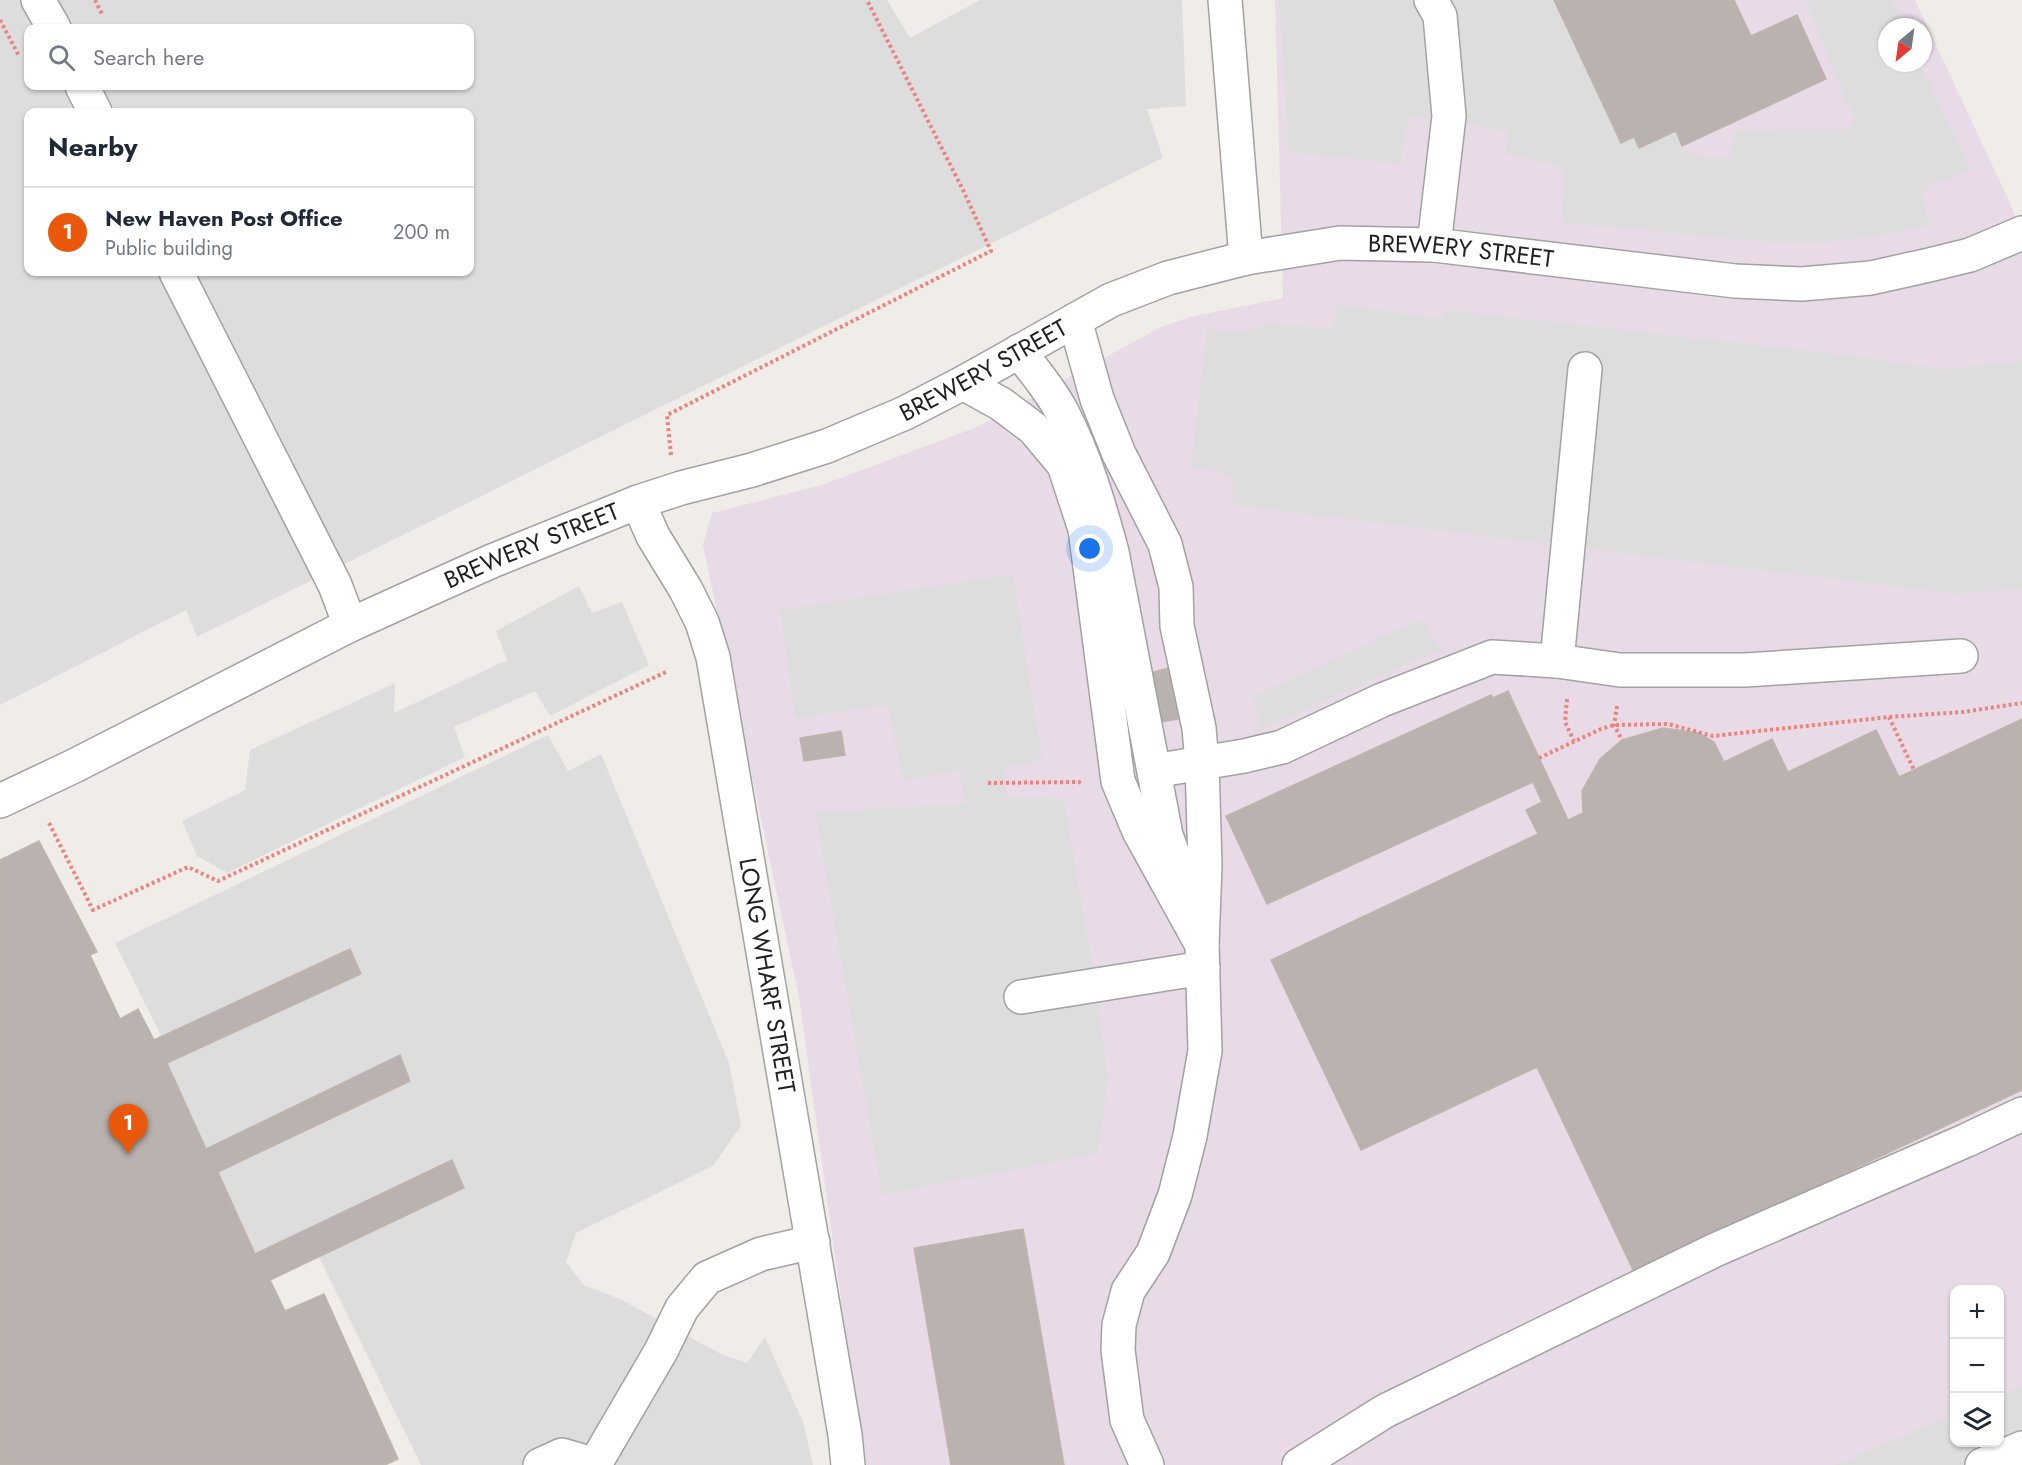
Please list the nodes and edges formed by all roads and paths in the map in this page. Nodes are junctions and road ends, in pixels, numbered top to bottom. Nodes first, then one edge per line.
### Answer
1 (38, 0) edge
2 (95, 0) edge
3 (867, 0) edge
4 (1225, 0) edge
5 (1431, 0) edge
6 (102, 14) dead end
7 (0, 20) edge
8 (52, 24) edge
9 (19, 56) dead end
10 (84, 90) edge
11 (93, 108) edge
12 (2022, 233) edge
13 (1434, 245) junction
14 (1246, 258) junction
15 (178, 276) edge
16 (1075, 320) junction
17 (1018, 351) junction
18 (1585, 369) dead end
19 (963, 383) junction
20 (671, 455) dead end
21 (638, 502) junction
22 (350, 626) junction
23 (1961, 656) dead end
24 (1557, 661) junction
25 (666, 672) dead end
26 (1568, 693) dead end
27 (1618, 697) dead end
28 (2022, 704) edge
29 (1889, 717) junction
30 (1614, 725) junction
31 (1622, 740) dead end
32 (1574, 741) junction
33 (1539, 758) dead end
34 (1202, 763) junction
35 (1914, 770) dead end
36 (1154, 771) junction
37 (988, 783) dead end
38 (1090, 787) dead end
39 (0, 801) edge
40 (48, 823) dead end
41 (1202, 956) junction
42 (1021, 997) dead end
43 (2022, 1114) edge
44 (813, 1242) junction
45 (2022, 1448) edge
46 (540, 1465) edge
47 (596, 1465) edge
48 (848, 1465) edge
49 (1147, 1465) edge
50 (1299, 1465) edge
51 (1982, 1465) edge

1 - 8 street
2 - 6 path
3 - 20 path
4 - 14 street
5 - 13 street
7 - 9 path
10 - 11 street
12 - 13 street, BREWERY STREET
13 - 14 street, BREWERY STREET
14 - 16 street, BREWERY STREET
15 - 22 street
16 - 17 street, BREWERY STREET
16 - 34 street
17 - 19 street, BREWERY STREET
17 - 36 street
18 - 24 street
19 - 21 street, BREWERY STREET
19 - 41 street
21 - 22 street, BREWERY STREET
21 - 44 street, LONG WHARF STREET
22 - 39 street, BREWERY STREET
23 - 24 street
24 - 34 street
25 - 40 path
26 - 32 path
27 - 30 path
28 - 29 path
29 - 30 path
29 - 35 path
30 - 31 path
30 - 32 path
32 - 33 path
34 - 36 street
34 - 41 street
36 - 41 street
37 - 38 path
41 - 42 street
41 - 49 street
43 - 50 street
44 - 47 street
44 - 48 street, LONG WHARF STREET
45 - 51 street
46 - 47 street

